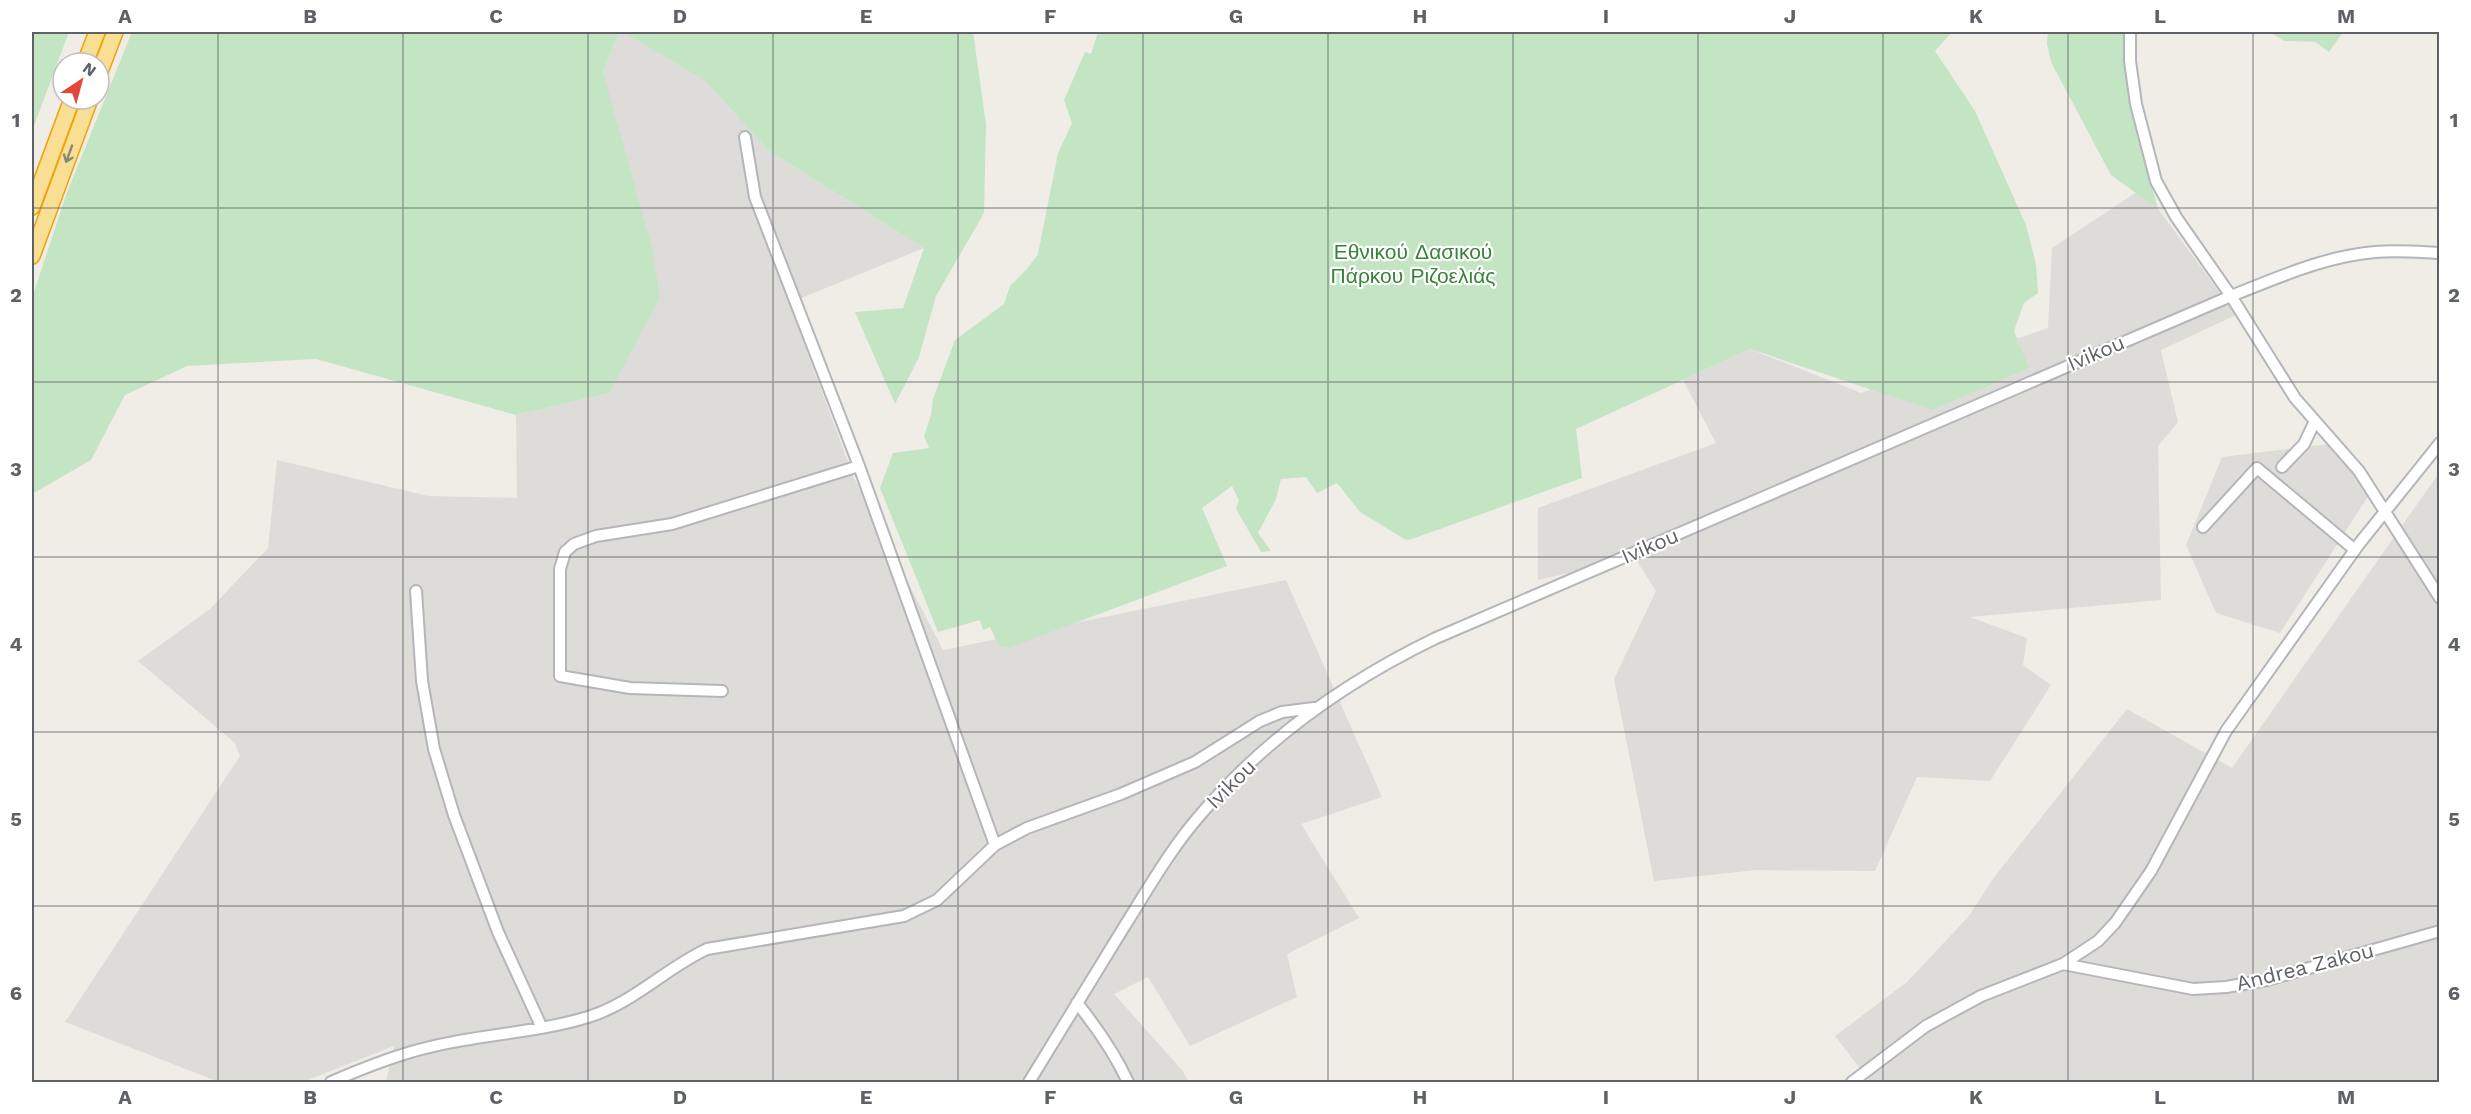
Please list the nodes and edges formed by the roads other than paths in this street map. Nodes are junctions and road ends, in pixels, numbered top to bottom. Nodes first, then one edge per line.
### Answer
1 (97, 32) edge
2 (115, 32) edge
3 (2130, 32) edge
4 (90, 51) edge
5 (108, 51) edge
6 (68, 111) edge
7 (86, 111) edge
8 (745, 137) dead end
9 (32, 205) edge
10 (2439, 253) edge
11 (32, 256) edge
12 (2231, 296) junction
13 (2315, 421) junction
14 (2439, 443) edge
15 (859, 466) junction
16 (2282, 467) dead end
17 (2384, 512) junction
18 (2203, 527) dead end
19 (2355, 550) junction
20 (416, 591) dead end
21 (2439, 598) edge
22 (722, 691) dead end
23 (1314, 708) junction
24 (995, 845) junction
25 (2439, 931) edge
26 (2063, 964) junction
27 (1077, 1003) junction
28 (542, 1028) junction
29 (331, 1083) edge
30 (1029, 1083) edge
31 (1128, 1083) edge
32 (1852, 1083) edge

1 - 4 highway
2 - 5 highway
3 - 12 street
6 - 9 highway
7 -> 11 highway
8 - 15 street
10 - 12 street, Ivikou
12 - 13 street
12 - 23 street, Ivikou
13 - 16 street
13 - 17 street
14 - 17 street
15 - 22 street
15 - 24 street
17 - 19 street
17 - 21 street
18 - 19 street
19 - 26 street
20 - 28 street
23 - 24 street
23 - 27 street, Ivikou
24 - 28 street
25 - 26 street, Andrea Zakou
26 - 32 street
27 - 30 street, Ivikou
27 - 31 street
28 - 29 street

